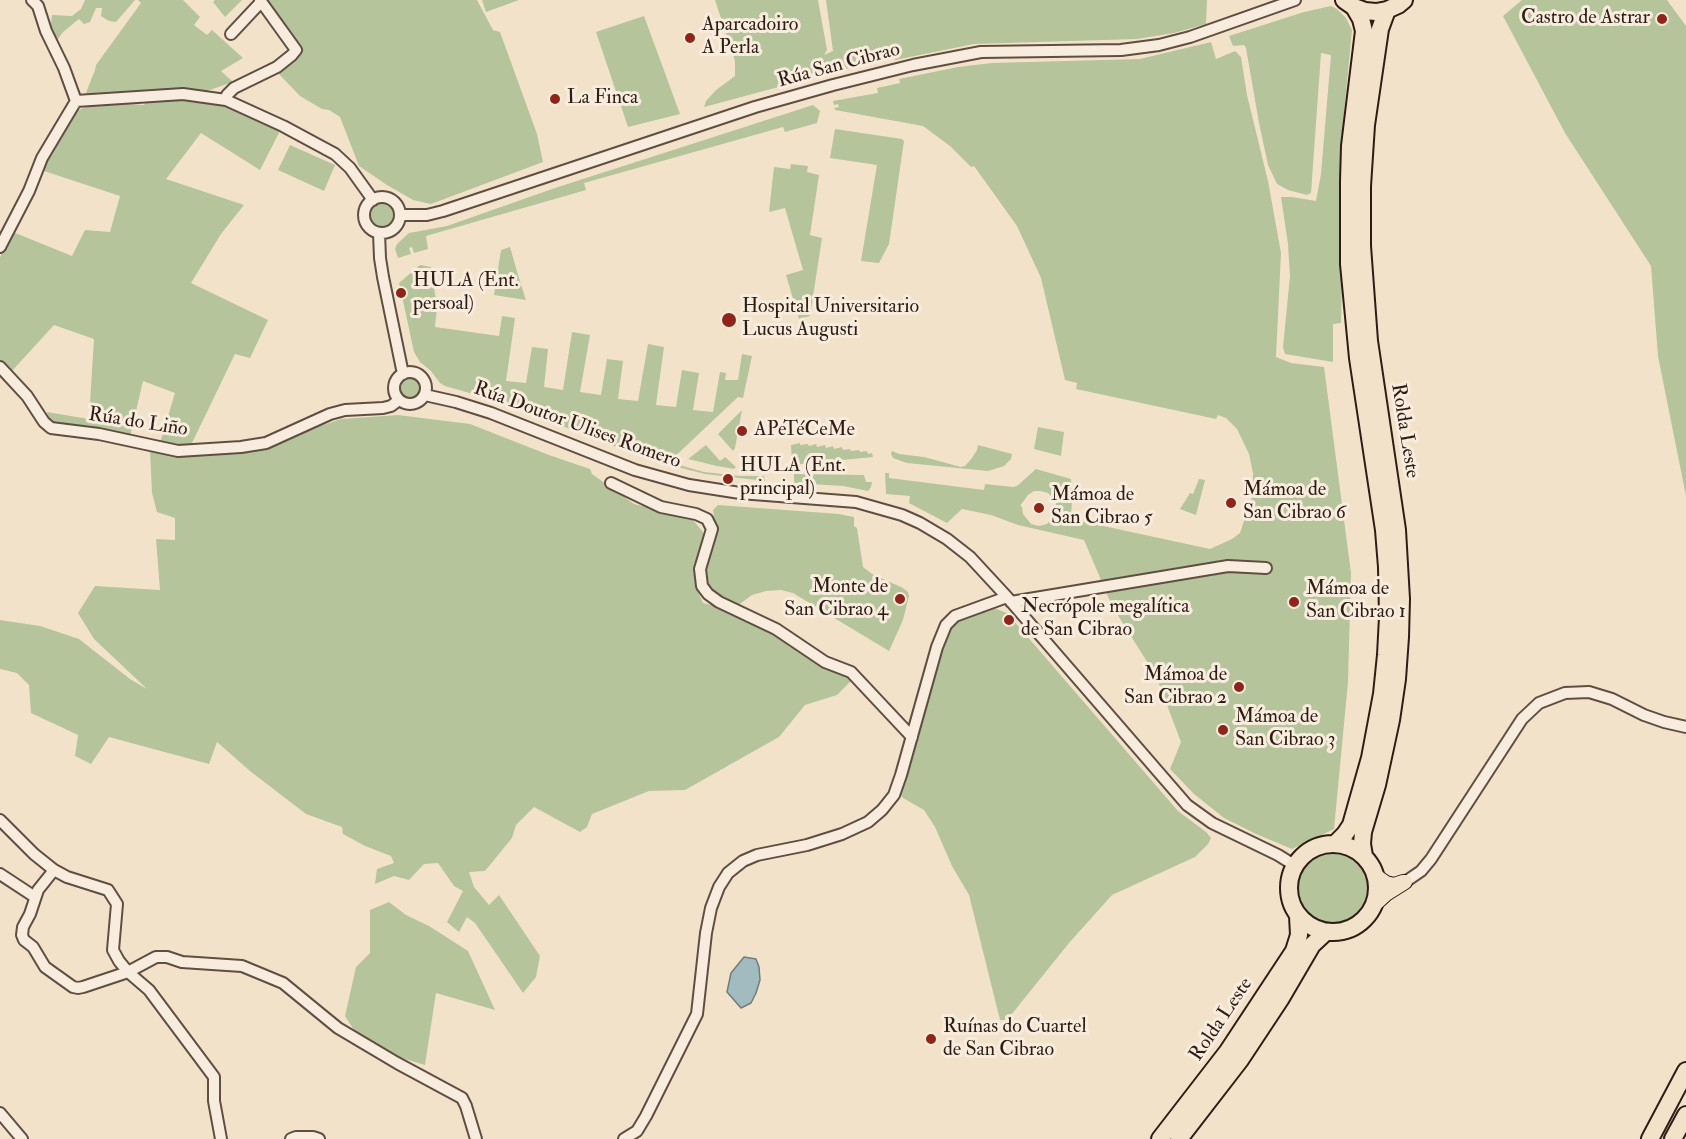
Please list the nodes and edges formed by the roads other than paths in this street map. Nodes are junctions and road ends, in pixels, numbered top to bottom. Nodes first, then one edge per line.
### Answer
1 (32, 0) edge
2 (1295, 0) edge
3 (1404, 0) edge
4 (260, 1) edge
5 (1349, 4) edge
6 (1387, 10) junction
7 (231, 34) dead end
8 (226, 100) junction
9 (76, 101) junction
10 (373, 200) junction
11 (401, 215) junction
12 (379, 233) junction
13 (0, 247) edge
14 (0, 367) edge
15 (403, 374) junction
16 (425, 395) junction
17 (399, 400) junction
18 (611, 483) dead end
19 (1266, 568) dead end
20 (1009, 599) junction
21 (1686, 727) edge
22 (912, 737) junction
23 (0, 820) edge
24 (1336, 843) junction
25 (1364, 856) junction
26 (1294, 865) junction
27 (54, 870) junction
28 (0, 874) edge
29 (1376, 876) junction
30 (1405, 882) junction
31 (35, 897) junction
32 (1374, 905) junction
33 (1298, 916) junction
34 (1326, 932) junction
35 (128, 972) junction
36 (1686, 1071) edge
37 (0, 1113) edge
38 (1686, 1115) edge
39 (22, 1139) edge
40 (221, 1139) edge
41 (291, 1139) edge
42 (319, 1139) edge
43 (476, 1139) edge
44 (624, 1139) edge
45 (1160, 1139) edge
46 (1179, 1139) edge
47 (1650, 1139) edge
48 (1673, 1139) edge

1 - 9 street
2 - 11 street, Rúa San Cibrao
3 - 6 highway
4 - 7 street
4 - 8 street
5 - 6 highway, Rolda Leste
5 - 24 highway, Rolda Leste
6 - 25 highway, Rolda Leste
8 - 9 street
8 - 10 street
9 - 13 street
10 - 11 street
10 - 12 street
11 - 12 street
12 - 15 street
14 - 17 street, Rúa do Liño
15 - 16 street
15 - 17 street
16 - 17 street
16 - 20 street, Rúa Doutor Ulises Romero
18 - 22 street
19 - 20 street
20 - 22 street
20 - 26 street, Rúa Doutor Ulises Romero
21 - 30 street
22 - 44 street
23 - 27 street
24 - 25 highway
24 - 26 highway
25 - 29 highway
26 - 33 highway, Rolda Leste
27 - 31 street
27 - 35 street
28 - 31 street
29 - 30 main road
29 - 32 highway
30 - 32 main road
31 - 35 street
32 - 34 highway
33 - 34 highway
33 - 45 highway, Rolda Leste
34 - 46 highway, Rolda Leste
35 - 40 street
35 - 43 street
36 - 47 highway
37 - 39 street
38 - 48 highway
41 - 42 street

